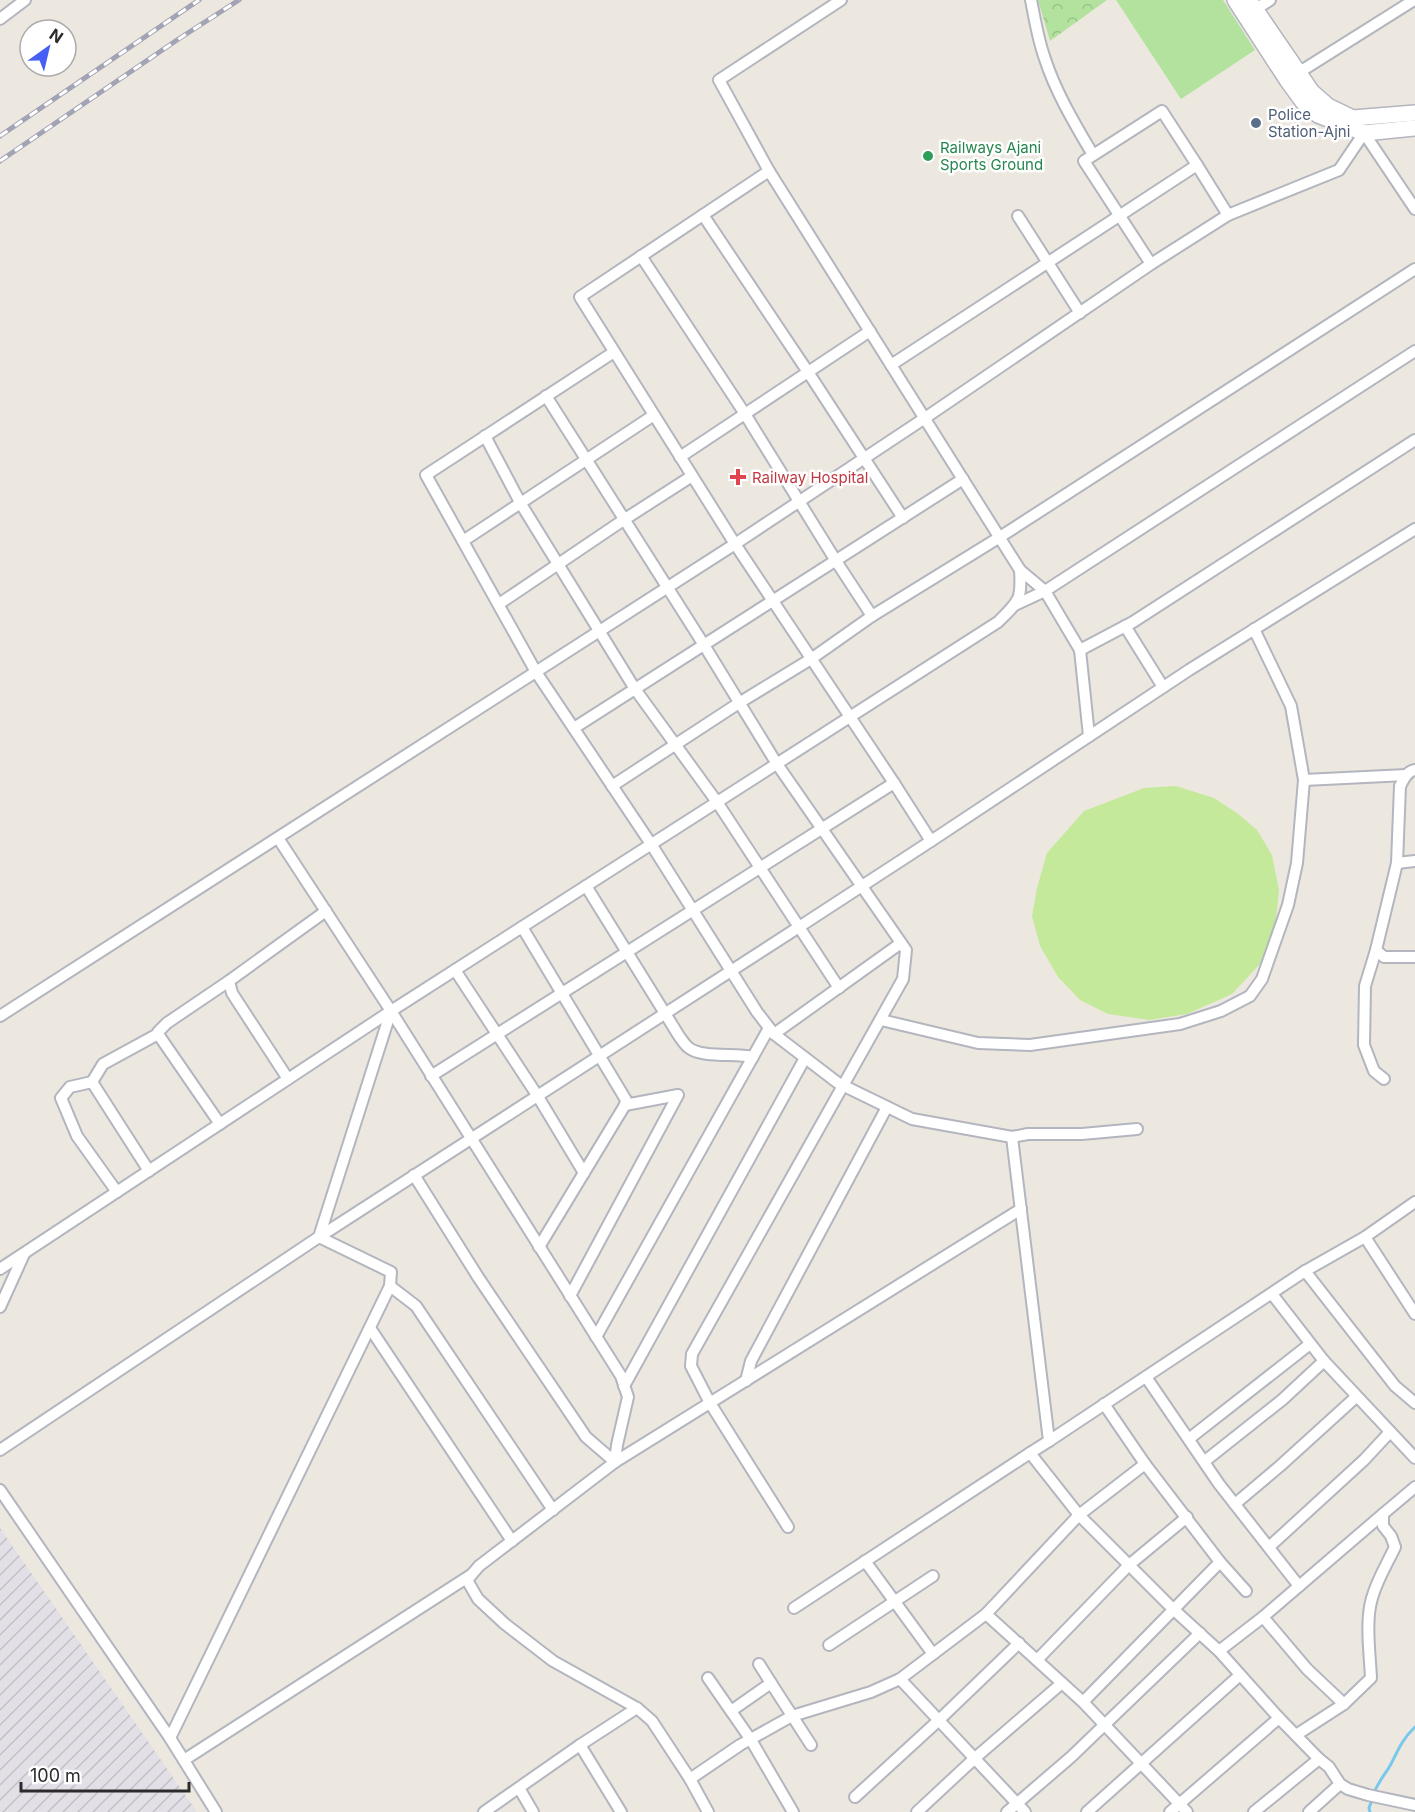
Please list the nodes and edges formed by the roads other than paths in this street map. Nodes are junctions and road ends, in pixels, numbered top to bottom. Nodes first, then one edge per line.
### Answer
1 (26, 0) edge
2 (841, 0) edge
3 (1031, 0) edge
4 (1235, 0) edge
5 (1270, 0) edge
6 (1414, 0) edge
7 (0, 4) edge
8 (1252, 5) edge
9 (9, 11) junction
10 (0, 19) edge
11 (1298, 73) junction
12 (1415, 113) edge
13 (1353, 118) junction
14 (1415, 128) edge
15 (1364, 133) junction
16 (1093, 155) junction
17 (1197, 165) junction
18 (769, 171) junction
19 (1415, 209) edge
20 (703, 215) junction
21 (1228, 215) junction
22 (1018, 216) dead end
23 (1121, 216) junction
24 (641, 256) junction
25 (1048, 263) junction
26 (1151, 264) junction
27 (1415, 269) edge
28 (1080, 312) junction
29 (870, 331) junction
30 (1415, 351) edge
31 (614, 352) junction
32 (891, 365) junction
33 (808, 372) junction
34 (546, 396) junction
35 (745, 414) junction
36 (654, 415) junction
37 (925, 418) junction
38 (485, 436) junction
39 (1415, 440) edge
40 (680, 457) junction
41 (865, 458) junction
42 (587, 461) junction
43 (692, 476) junction
44 (963, 479) junction
45 (798, 502) junction
46 (521, 504) junction
47 (903, 518) junction
48 (625, 519) junction
49 (1415, 529) edge
50 (1000, 537) junction
51 (463, 541) junction
52 (735, 544) junction
53 (836, 561) junction
54 (559, 564) junction
55 (1020, 570) junction
56 (668, 587) junction
57 (1045, 591) junction
58 (773, 602) junction
59 (499, 604) junction
60 (1015, 605) junction
61 (872, 616) junction
62 (1125, 626) junction
63 (1254, 629) junction
64 (600, 631) junction
65 (704, 645) junction
66 (1080, 650) junction
67 (811, 659) junction
68 (536, 672) junction
69 (1163, 687) junction
70 (635, 689) junction
71 (739, 703) junction
72 (849, 717) junction
73 (574, 728) junction
74 (1089, 736) junction
75 (675, 746) junction
76 (777, 764) junction
77 (1411, 773) edge
78 (1304, 780) junction
79 (894, 783) junction
80 (612, 786) junction
81 (717, 802) junction
82 (822, 827) junction
83 (278, 838) junction
84 (931, 841) junction
85 (651, 844) junction
86 (1415, 861) edge
87 (1397, 863) junction
88 (760, 866) junction
89 (862, 885) junction
90 (586, 886) junction
91 (692, 909) junction
92 (326, 911) junction
93 (522, 927) junction
94 (799, 927) junction
95 (901, 943) junction
96 (1376, 950) junction
97 (626, 952) junction
98 (1415, 957) edge
99 (456, 970) junction
100 (730, 971) junction
101 (229, 981) junction
102 (839, 988) junction
103 (561, 993) junction
104 (391, 1011) junction
105 (665, 1013) junction
106 (0, 1016) edge
107 (881, 1020) junction
108 (772, 1031) junction
109 (159, 1034) junction
110 (497, 1034) junction
111 (600, 1055) junction
112 (753, 1057) junction
113 (805, 1058) junction
114 (431, 1076) junction
115 (288, 1079) junction
116 (1384, 1080) dead end
117 (92, 1082) junction
118 (844, 1086) junction
119 (537, 1095) junction
120 (625, 1106) junction
121 (887, 1107) junction
122 (220, 1124) junction
123 (1137, 1128) dead end
124 (1012, 1137) junction
125 (471, 1138) junction
126 (149, 1171) junction
127 (584, 1173) junction
128 (414, 1175) junction
129 (117, 1192) junction
130 (1415, 1202) edge
131 (1021, 1209) junction
132 (319, 1237) junction
133 (1365, 1237) junction
134 (539, 1247) junction
135 (24, 1253) junction
136 (0, 1269) edge
137 (1305, 1271) junction
138 (390, 1286) junction
139 (1272, 1294) junction
140 (570, 1296) junction
141 (0, 1307) edge
142 (1415, 1314) edge
143 (370, 1328) junction
144 (596, 1337) junction
145 (1310, 1344) junction
146 (1324, 1361) junction
147 (1146, 1377) junction
148 (746, 1381) junction
149 (624, 1386) junction
150 (1356, 1397) junction
151 (710, 1403) junction
152 (1415, 1403) edge
153 (1104, 1404) junction
154 (1390, 1432) junction
155 (1190, 1438) junction
156 (1049, 1441) junction
157 (0, 1450) edge
158 (1030, 1453) junction
159 (1415, 1458) edge
160 (1205, 1461) junction
161 (615, 1462) junction
162 (1145, 1464) junction
163 (1415, 1487) edge
164 (0, 1490) edge
165 (1235, 1504) junction
166 (553, 1510) junction
167 (1383, 1514) junction
168 (1079, 1515) junction
169 (1187, 1517) junction
170 (788, 1527) dead end
171 (512, 1541) junction
172 (1269, 1547) junction
173 (865, 1561) junction
174 (1220, 1562) junction
175 (1129, 1565) junction
176 (472, 1574) junction
177 (933, 1576) dead end
178 (1299, 1586) junction
179 (1246, 1590) dead end
180 (895, 1602) junction
181 (794, 1608) dead end
182 (1173, 1609) junction
183 (986, 1614) junction
184 (1263, 1617) junction
185 (1200, 1633) junction
186 (1019, 1643) junction
187 (829, 1645) dead end
188 (1219, 1651) junction
189 (933, 1654) junction
190 (1037, 1660) junction
191 (759, 1664) dead end
192 (1240, 1675) junction
193 (708, 1678) dead end
194 (900, 1679) junction
195 (771, 1683) junction
196 (1062, 1683) junction
197 (1083, 1702) junction
198 (1344, 1704) junction
199 (637, 1708) junction
200 (730, 1711) junction
201 (792, 1716) junction
202 (1279, 1718) junction
203 (939, 1720) junction
204 (1104, 1724) junction
205 (1296, 1735) junction
206 (170, 1738) junction
207 (751, 1740) junction
208 (580, 1744) junction
209 (811, 1745) dead end
210 (975, 1758) junction
211 (1319, 1759) junction
212 (184, 1760) junction
213 (1141, 1763) junction
214 (690, 1779) junction
215 (1340, 1784) junction
216 (519, 1788) junction
217 (855, 1797) dead end
218 (1414, 1802) edge
219 (1017, 1803) junction
220 (1179, 1803) junction
221 (791, 1811) edge
222 (216, 1812) edge
223 (484, 1812) edge
224 (533, 1812) edge
225 (621, 1812) edge
226 (708, 1812) edge
227 (917, 1812) edge
228 (1007, 1812) edge
229 (1025, 1812) edge
230 (1087, 1812) edge
231 (1170, 1812) edge
232 (1188, 1812) edge
233 (1254, 1812) edge
234 (1309, 1812) edge

1 - 9 street
2 - 18 street
3 - 16 street
4 - 15 main road
5 - 8 street
6 - 11 street
7 - 9 street
8 - 11 main road
9 - 10 street
11 - 13 main road
12 - 13 main road
13 - 15 main road
14 - 15 main road
15 - 19 street
15 - 21 street
16 - 17 street
16 - 23 street
17 - 21 street
17 - 23 street
18 - 20 street
18 - 29 street
20 - 24 street
20 - 33 street
21 - 26 street
22 - 25 street
23 - 25 street
23 - 26 street
24 - 31 street
24 - 35 street
25 - 28 street
25 - 32 street
26 - 28 street
27 - 50 street
28 - 37 street
29 - 32 street
29 - 33 street
30 - 57 street
31 - 34 street
31 - 36 street
32 - 37 street
33 - 35 street
33 - 41 street
34 - 38 street
34 - 42 street
35 - 40 street
35 - 45 street
36 - 40 street
36 - 42 street
37 - 41 street
37 - 44 street
38 - 46 street
38 - 51 street
39 - 62 street
40 - 43 street
41 - 45 street
41 - 47 street
42 - 46 street
42 - 48 street
43 - 48 street
43 - 52 street
44 - 47 street
44 - 50 street
45 - 52 street
45 - 53 street
46 - 51 street
46 - 54 street
47 - 53 street
48 - 54 street
48 - 56 street
49 - 63 street
50 - 55 street
50 - 61 street
51 - 59 street
52 - 56 street
52 - 58 street
53 - 58 street
53 - 61 street
54 - 59 street
54 - 64 street
55 - 57 street
55 - 60 street
56 - 64 street
56 - 65 street
57 - 60 street
57 - 66 street
58 - 65 street
58 - 67 street
59 - 68 street
60 - 72 street
61 - 67 street
62 - 66 street
62 - 69 street
63 - 69 street
63 - 78 street
64 - 68 street
64 - 70 street
65 - 70 street
65 - 71 street
66 - 74 street
67 - 71 street
67 - 72 street
68 - 73 street
68 - 83 street
69 - 74 street
70 - 73 street
70 - 75 street
71 - 75 street
71 - 76 street
72 - 76 street
72 - 79 street
73 - 80 street
74 - 84 street
75 - 80 street
75 - 81 street
76 - 81 street
76 - 82 street
77 - 78 street
77 - 87 street
78 - 107 street
79 - 82 street
79 - 84 street
80 - 85 street
81 - 85 street
81 - 88 street
82 - 88 street
82 - 89 street
83 - 92 street
83 - 106 street
84 - 89 street
85 - 90 street
85 - 91 street
86 - 87 street
87 - 96 street
88 - 91 street
88 - 94 street
89 - 94 street
89 - 95 street
90 - 93 street
90 - 97 street
91 - 97 street
91 - 100 street
92 - 101 street
92 - 104 street
93 - 99 street
93 - 103 street
94 - 100 street
94 - 102 street
95 - 102 street
95 - 107 street
96 - 98 street
96 - 116 street
97 - 103 street
97 - 105 street
99 - 104 street
99 - 110 street
100 - 105 street
100 - 108 street
101 - 109 street
101 - 115 street
102 - 108 street
103 - 110 street
103 - 111 street
104 - 114 street
104 - 115 street
104 - 132 street
105 - 111 street
105 - 112 street
107 - 118 street
108 - 112 street
108 - 113 street
109 - 117 street
109 - 122 street
110 - 114 street
110 - 119 street
111 - 119 street
111 - 120 street
112 - 144 street
113 - 118 street
113 - 149 street
114 - 125 street
115 - 122 street
117 - 126 street
117 - 129 street
118 - 121 street
118 - 151 street
119 - 125 street
119 - 127 street
120 - 127 street
120 - 140 street
121 - 124 street
121 - 148 street
122 - 126 street
123 - 124 street
124 - 131 street
125 - 128 street
125 - 134 street
126 - 129 street
127 - 134 street
128 - 132 street
128 - 161 street
129 - 135 street
130 - 133 street
131 - 148 street
131 - 156 street
132 - 138 street
132 - 157 street
133 - 137 street
133 - 142 street
134 - 140 street
135 - 136 street
135 - 141 street
137 - 139 street
137 - 152 street
138 - 143 street
138 - 166 street
139 - 145 street
139 - 147 street
140 - 144 street
143 - 171 street
143 - 206 street
144 - 149 street
145 - 146 street
145 - 155 street
146 - 150 street
146 - 160 street
147 - 153 street
147 - 155 street
148 - 151 street
149 - 161 street
150 - 154 street
150 - 165 street
151 - 161 street
151 - 170 street
153 - 156 street
153 - 162 street
154 - 159 street
154 - 172 street
155 - 160 street
156 - 158 street
158 - 168 street
158 - 173 street
160 - 165 street
161 - 166 street
162 - 168 street
162 - 169 street
163 - 167 street
164 - 206 street
165 - 172 street
166 - 171 street
167 - 178 street
167 - 198 street
168 - 175 street
168 - 183 street
169 - 174 street
169 - 175 street
171 - 176 street
172 - 178 street
173 - 180 street
173 - 181 street
174 - 179 street
174 - 182 street
175 - 182 street
175 - 190 street
176 - 199 street
176 - 212 street
177 - 180 street
178 - 184 street
180 - 187 street
180 - 189 street
182 - 185 street
182 - 197 street
183 - 186 street
183 - 189 street
184 - 188 street
184 - 198 street
185 - 188 street
185 - 204 street
186 - 190 street
186 - 203 street
188 - 192 street
189 - 194 street
190 - 196 street
191 - 195 street
192 - 202 street
192 - 213 street
193 - 200 street
194 - 201 street
194 - 203 street
195 - 200 street
195 - 201 street
196 - 197 street
196 - 210 street
197 - 204 street
198 - 205 street
199 - 208 street
199 - 214 street
200 - 207 street
201 - 207 street
201 - 209 street
202 - 205 street
202 - 220 street
203 - 210 street
203 - 217 street
204 - 213 street
204 - 219 street
205 - 211 street
206 - 212 street
207 - 214 street
207 - 221 street
208 - 216 street
208 - 225 street
210 - 219 street
210 - 227 street
211 - 215 street
211 - 233 street
212 - 222 street
213 - 220 street
213 - 230 street
214 - 226 street
215 - 218 street
215 - 234 street
216 - 223 street
216 - 224 street
219 - 228 street
219 - 229 street
220 - 231 street
220 - 232 street

